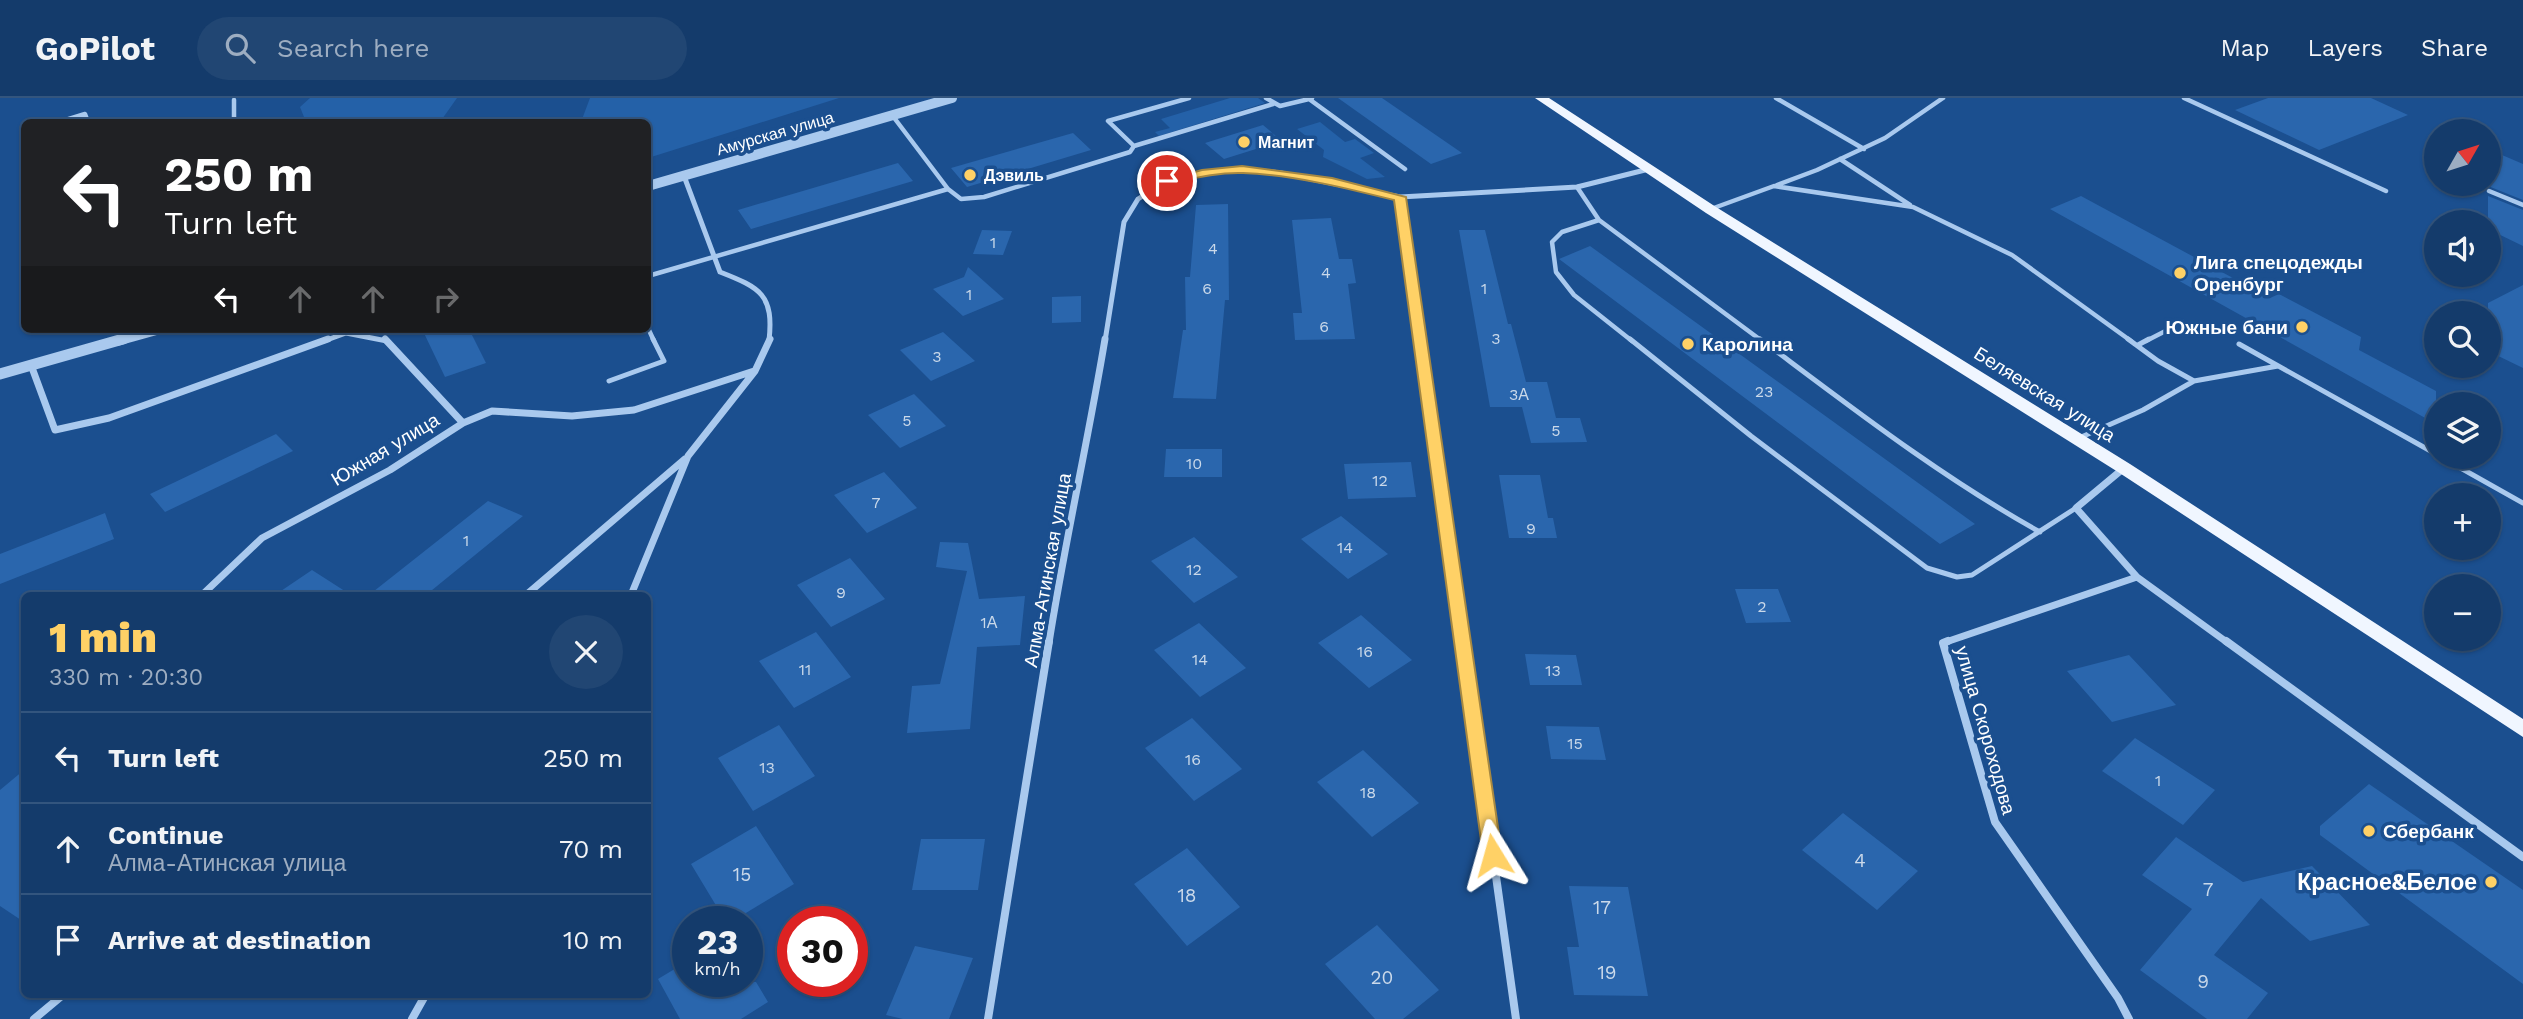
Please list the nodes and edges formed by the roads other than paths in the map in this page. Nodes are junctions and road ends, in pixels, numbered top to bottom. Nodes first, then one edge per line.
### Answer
1 (952, 98) edge
2 (1189, 98) edge
3 (1266, 98) edge
4 (1541, 98) edge
5 (1776, 98) edge
6 (1942, 98) edge
7 (2184, 98) edge
8 (1311, 99) edge
9 (234, 100) dead end
10 (1273, 104) junction
11 (892, 115) junction
12 (69, 119) edge
13 (87, 119) edge
14 (234, 119) edge
15 (1134, 146) junction
16 (1864, 149) junction
17 (1840, 159) junction
18 (1405, 169) dead end
19 (1649, 169) junction
20 (684, 176) junction
21 (651, 186) edge
22 (1774, 186) junction
23 (1577, 187) junction
24 (948, 189) junction
25 (2386, 191) dead end
26 (2501, 196) edge
27 (1400, 197) junction
28 (2523, 205) edge
29 (1913, 207) junction
30 (1711, 210) junction
31 (1599, 220) junction
32 (714, 256) junction
33 (651, 274) edge
34 (2183, 323) dead end
35 (140, 333) edge
36 (650, 333) edge
37 (2239, 344) dead end
38 (2138, 345) junction
39 (31, 365) junction
40 (2278, 366) junction
41 (755, 371) junction
42 (0, 374) edge
43 (2194, 381) junction
44 (609, 382) dead end
45 (463, 423) junction
46 (2077, 439) junction
47 (2424, 447) edge
48 (688, 456) junction
49 (2124, 468) junction
50 (2462, 469) edge
51 (2523, 503) edge
52 (2076, 508) junction
53 (2040, 532) junction
54 (2137, 577) junction
55 (205, 592) edge
56 (529, 592) edge
57 (632, 592) edge
58 (2523, 729) edge
59 (2523, 857) edge
60 (59, 998) edge
61 (424, 998) edge
62 (34, 1019) edge
63 (412, 1019) edge
64 (988, 1019) edge
65 (1516, 1019) edge
66 (2129, 1019) edge

1 - 11 street, Амурская улица
2 - 15 lane
3 - 10 lane
4 - 19 main road, Беляевская улица
5 - 16 lane
6 - 16 lane
7 - 25 lane
8 - 10 lane
8 - 18 lane
9 - 14 lane
10 - 15 lane
11 - 20 street, Амурская улица
11 - 24 lane
12 - 13 lane
15 - 24 lane
16 - 17 lane
17 - 22 lane
17 - 29 lane
19 - 23 street, Алма-Атинская улица
19 - 30 main road, Беляевская улица
20 - 21 street, Амурская улица
20 - 32 street
22 - 29 lane
22 - 30 lane
23 - 27 street, Алма-Атинская улица
23 - 31 lane
24 - 32 lane
26 - 28 lane
27 - 64 street, Алма-Атинская улица
27 - 65 street
29 - 38 lane
30 - 46 main road, Беляевская улица
31 - 53 lane
31 - 53 lane
32 - 33 lane
32 - 41 street
34 - 38 lane
35 - 39 street
36 - 44 lane
37 - 40 lane
38 - 43 lane
39 - 42 street
39 - 45 street, Южная улица
40 - 43 lane
40 - 47 lane
41 - 45 street
41 - 48 street
43 - 46 lane
45 - 55 street, Южная улица
46 - 49 main road, Беляевская улица
48 - 56 street
48 - 57 street
49 - 52 street
49 - 58 main road, Беляевская улица
50 - 51 lane
52 - 53 lane
52 - 54 street
54 - 59 street
54 - 66 street, улица Скороходова
60 - 62 street
61 - 63 street

